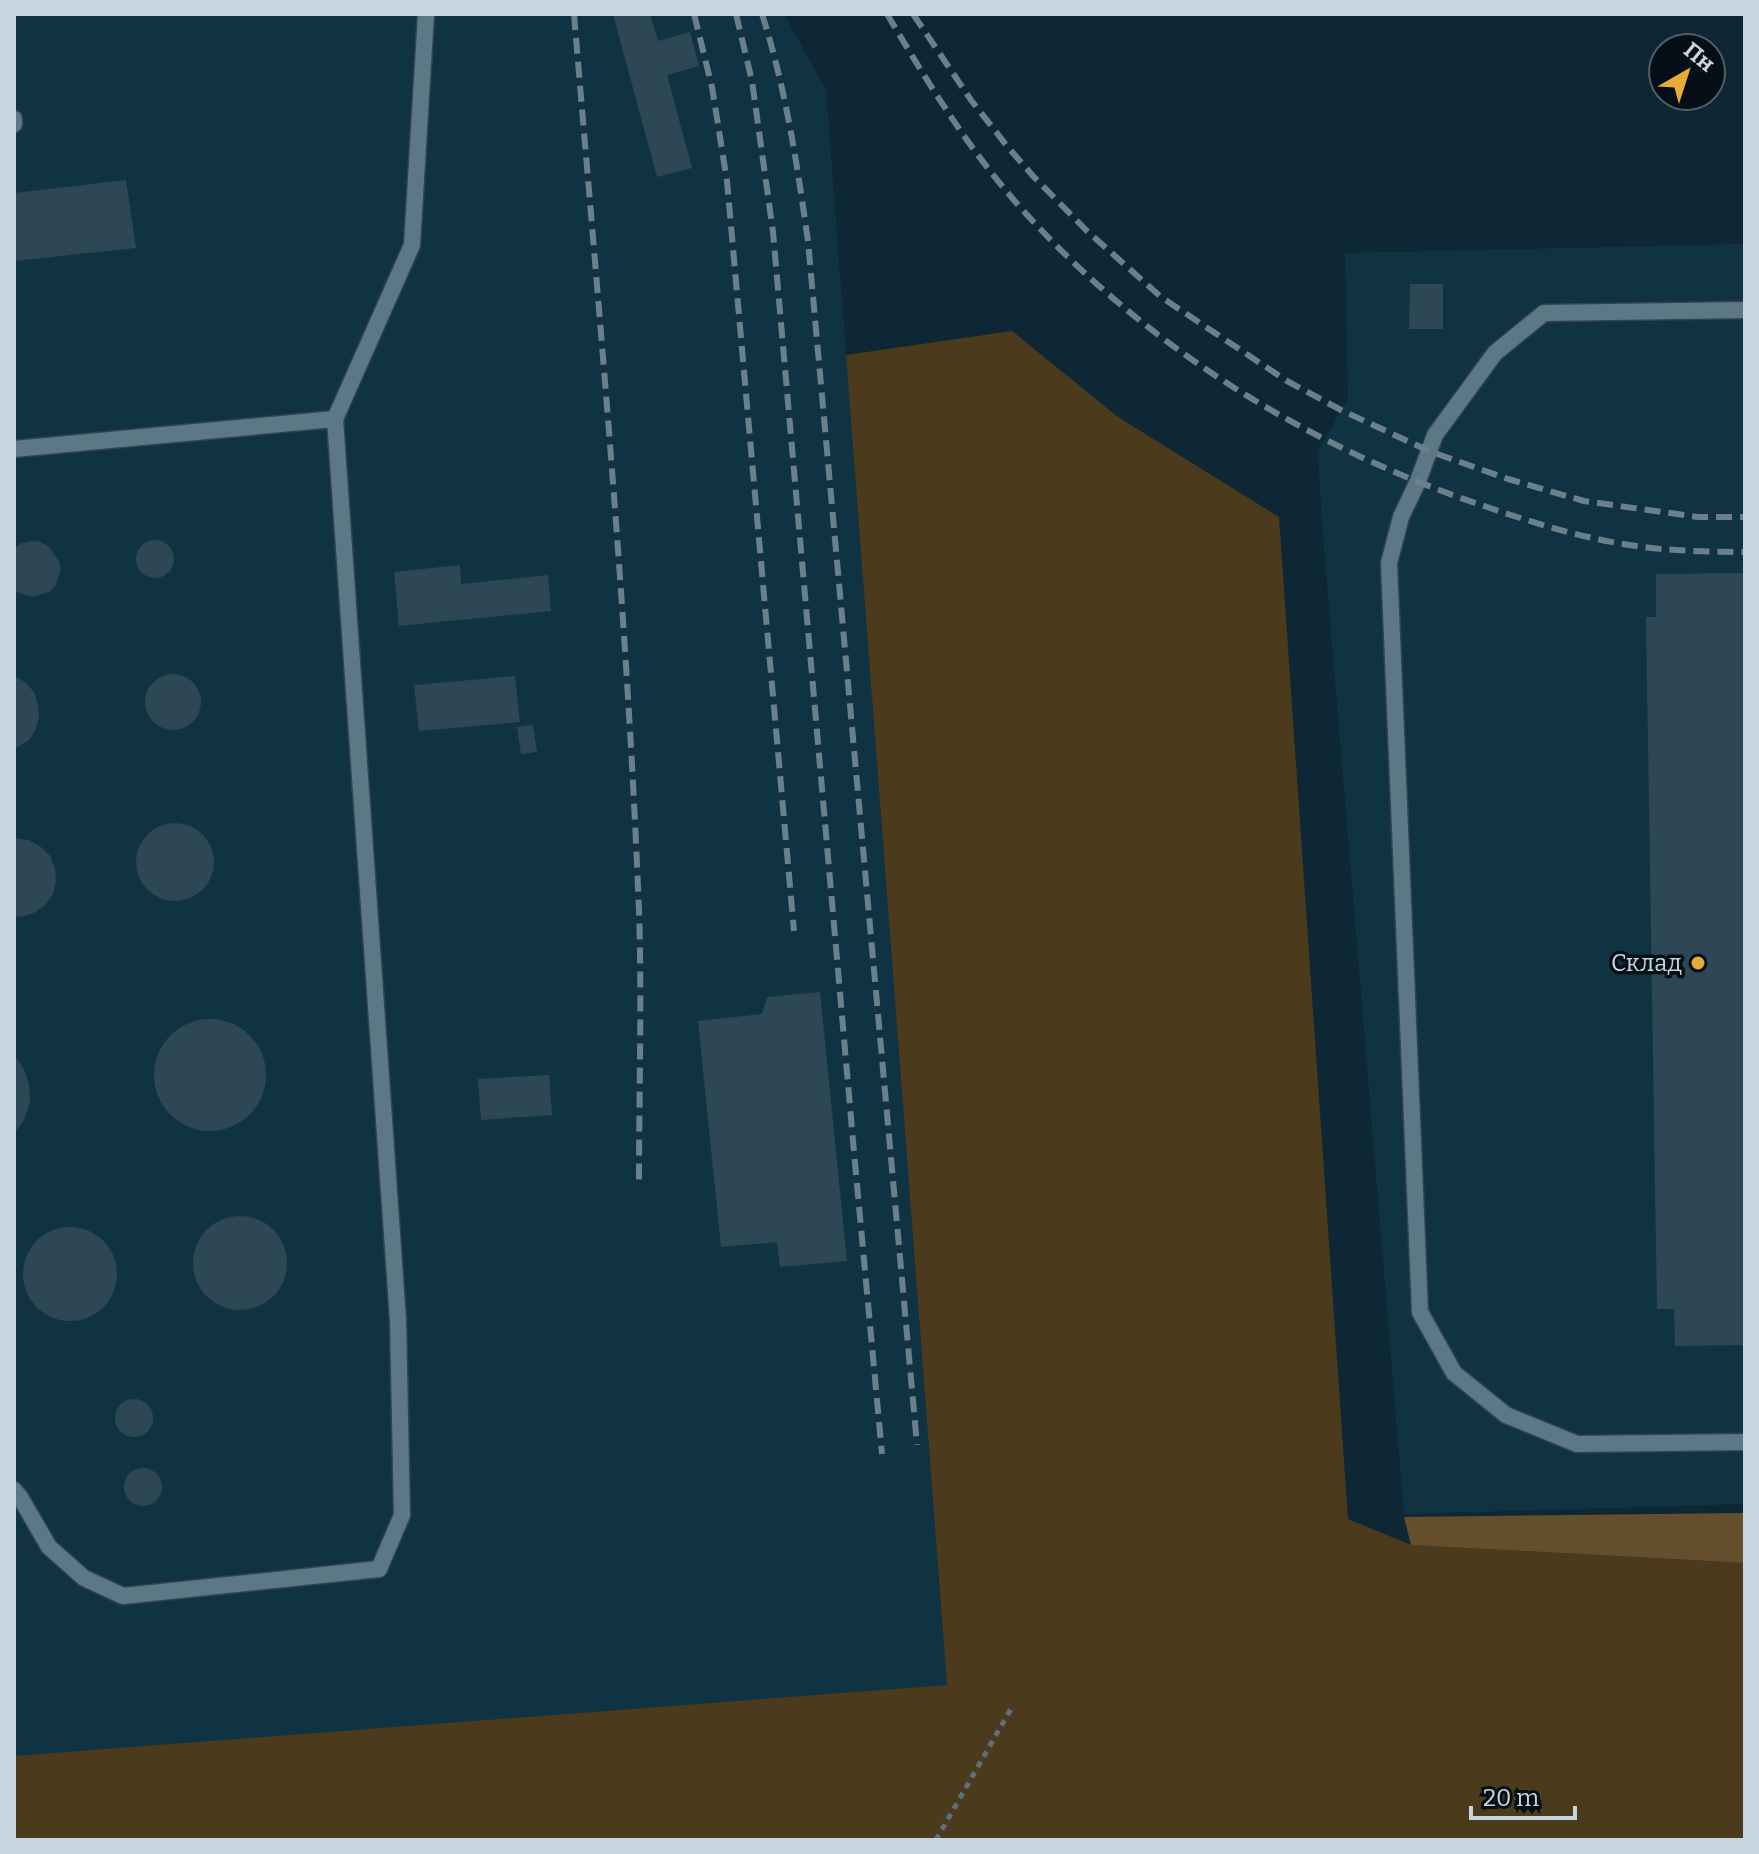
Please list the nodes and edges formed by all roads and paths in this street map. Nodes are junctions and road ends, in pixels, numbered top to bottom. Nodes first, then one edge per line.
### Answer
1 (426, 14) edge
2 (1745, 310) edge
3 (335, 419) junction
4 (14, 449) edge
5 (1745, 1442) edge
6 (14, 1490) edge
7 (1012, 1707) dead end
8 (936, 1840) edge

1 - 3 lane
2 - 5 lane
3 - 4 lane
3 - 6 lane
7 - 8 path

